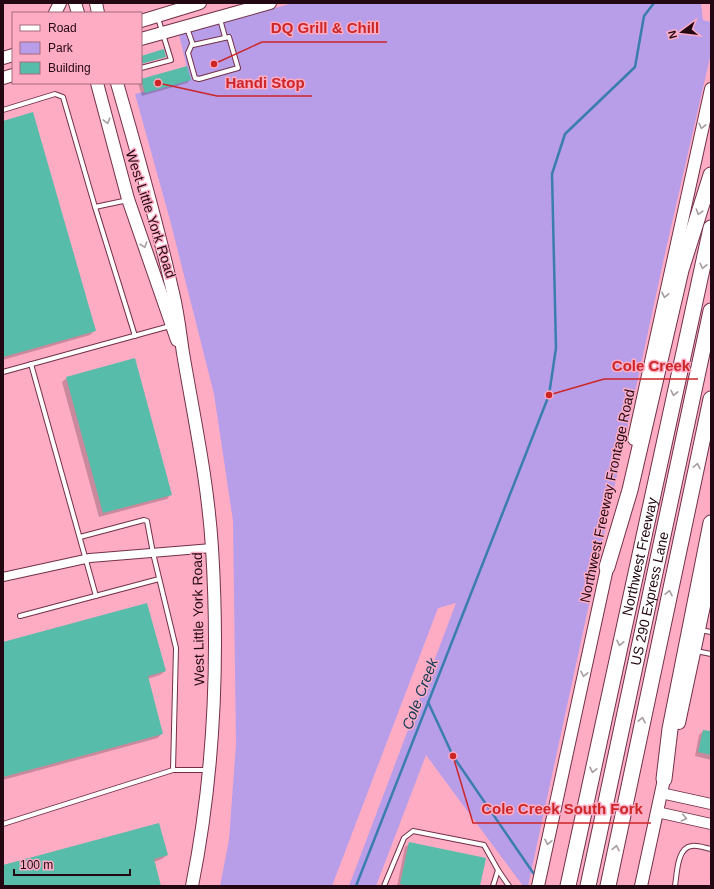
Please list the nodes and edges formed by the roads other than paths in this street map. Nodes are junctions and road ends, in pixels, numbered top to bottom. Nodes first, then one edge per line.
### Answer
1 (60, 3) edge
2 (200, 3) edge
3 (270, 3) edge
4 (56, 12) edge
5 (157, 16) junction
6 (220, 17) junction
7 (142, 21) edge
8 (187, 26) junction
9 (162, 33) junction
10 (225, 37) junction
11 (142, 39) edge
12 (192, 44) junction
13 (142, 68) edge
14 (97, 84) edge
15 (117, 84) edge
16 (711, 88) edge
17 (3, 110) edge
18 (711, 175) edge
19 (128, 199) junction
20 (95, 207) junction
21 (711, 228) edge
22 (711, 311) edge
23 (171, 326) junction
24 (135, 336) junction
25 (183, 352) junction
26 (32, 364) junction
27 (3, 372) edge
28 (711, 399) edge
29 (711, 523) edge
30 (80, 537) junction
31 (212, 548) junction
32 (153, 553) junction
33 (86, 559) junction
34 (607, 567) junction
35 (711, 573) edge
36 (3, 578) edge
37 (159, 579) junction
38 (96, 596) junction
39 (20, 616) dead end
40 (705, 631) edge
41 (694, 651) junction
42 (711, 654) edge
43 (173, 770) junction
44 (208, 770) junction
45 (662, 786) junction
46 (711, 804) edge
47 (657, 812) junction
48 (3, 824) edge
49 (711, 824) edge
50 (711, 849) edge
51 (498, 870) junction
52 (192, 886) edge
53 (384, 886) edge
54 (493, 886) edge
55 (508, 886) edge
56 (538, 886) edge
57 (568, 886) edge
58 (588, 886) edge
59 (608, 886) edge
60 (641, 886) edge
61 (675, 886) edge

1 - 4 main road
2 - 5 main road
3 - 6 main road
5 - 7 main road
5 - 9 lane
6 - 8 main road
6 - 10 lane
8 - 9 main road
8 - 12 lane
9 - 11 main road
9 - 13 lane
10 - 12 lane
10 - 12 lane
14 -> 19 main road, West Little York Road
15 - 25 main road, West Little York Road
16 -> 34 main road, Northwest Freeway Frontage Road
17 - 20 lane
18 -> 34 highway
19 - 20 lane
19 -> 23 main road, West Little York Road
20 - 24 lane
21 -> 57 highway, Northwest Freeway
22 - 58 highway, US 290 Express Lane
23 - 24 lane
23 - 25 main road, West Little York Road
24 - 26 lane
25 - 31 main road, West Little York Road
26 - 27 lane
26 - 30 lane
59 -> 28 highway
29 - 45 highway
30 - 32 lane
30 - 33 lane
31 - 32 street
31 - 44 main road, West Little York Road
32 - 33 street
32 - 37 lane
33 - 36 street
33 - 38 lane
34 -> 56 main road, Northwest Freeway Frontage Road
35 - 40 main road
37 - 38 lane
37 - 43 lane
38 - 39 lane
40 - 41 main road
41 - 42 lane
41 - 45 main road
43 - 44 lane
43 - 48 lane
44 - 52 main road, West Little York Road
45 - 46 street
45 - 47 main road
47 -> 49 street
47 - 60 main road
50 - 61 lane
51 - 53 lane
51 - 54 lane
51 - 55 lane

